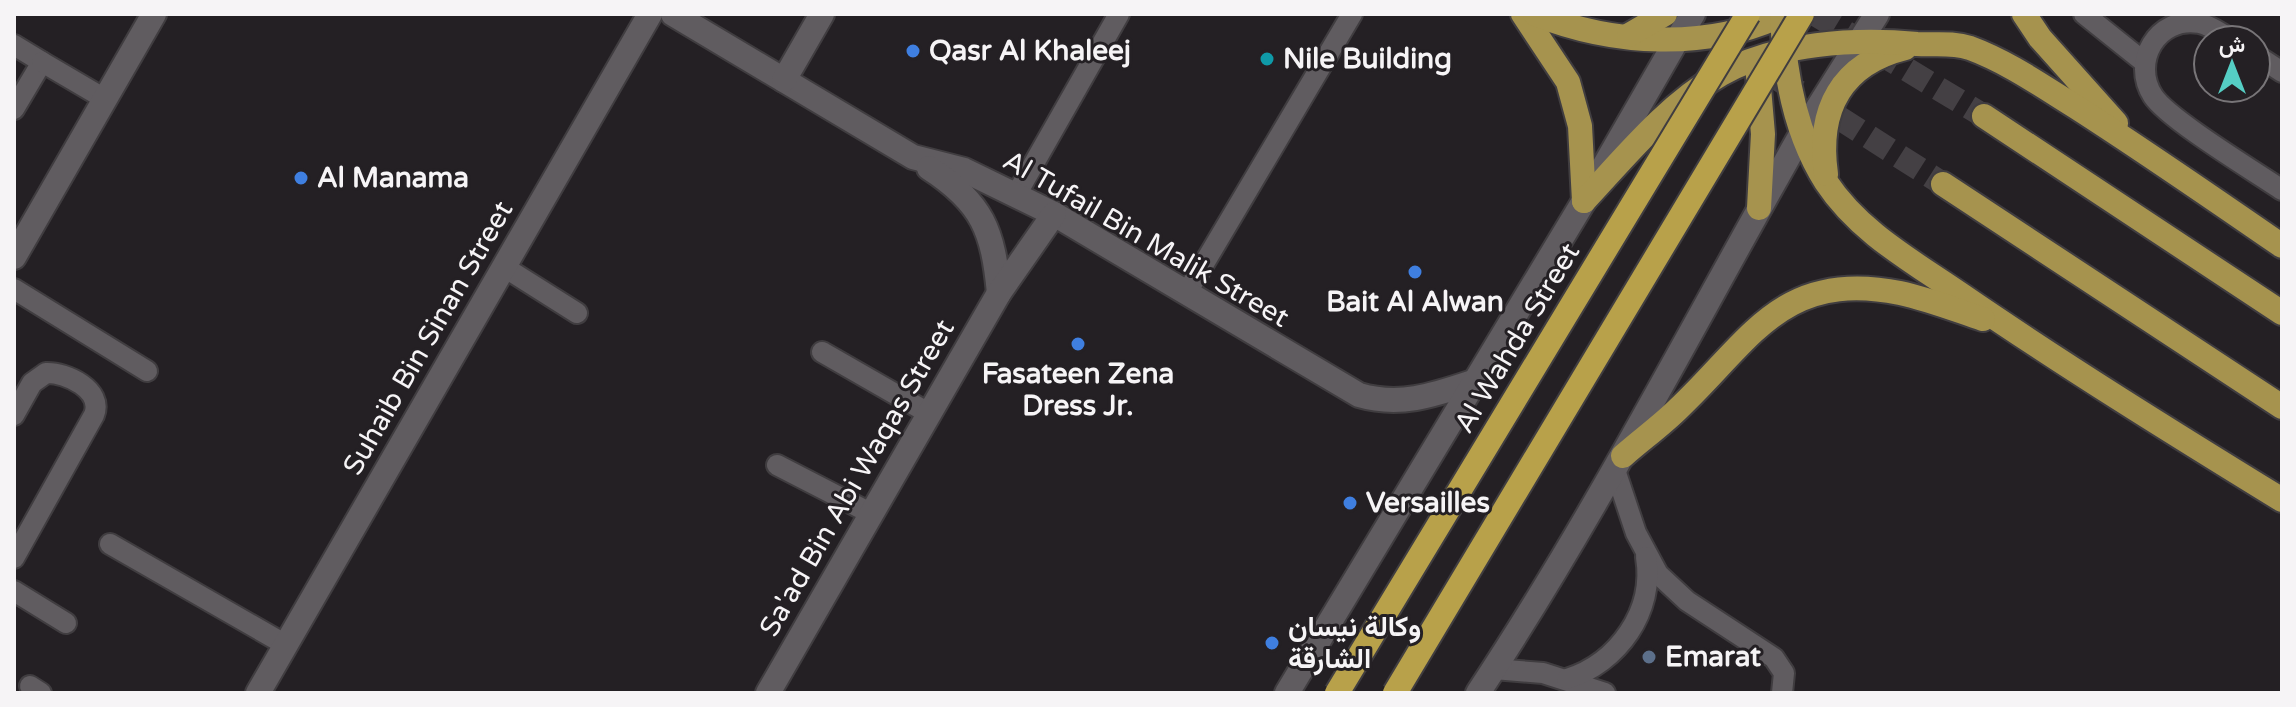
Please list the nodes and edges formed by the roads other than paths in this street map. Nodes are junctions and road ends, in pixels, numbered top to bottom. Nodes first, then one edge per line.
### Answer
1 (154, 14) edge
2 (650, 14) edge
3 (673, 14) edge
4 (822, 14) edge
5 (1119, 14) edge
6 (1352, 14) edge
7 (1523, 14) edge
8 (1535, 14) edge
9 (1665, 14) edge
10 (1693, 14) edge
11 (1782, 14) edge
12 (1802, 14) edge
13 (1877, 14) edge
14 (2024, 14) edge
15 (2084, 14) edge
16 (1749, 19) edge
17 (2195, 19) edge
18 (1627, 36) junction
19 (1678, 38) junction
20 (1859, 41) junction
21 (1919, 44) junction
22 (14, 45) edge
23 (1784, 53) junction
24 (1755, 61) junction
25 (42, 62) junction
26 (2144, 62) junction
27 (784, 80) junction
28 (105, 99) junction
29 (14, 109) edge
30 (1984, 116) tunnel mouth
31 (1802, 133) junction
32 (2133, 143) junction
33 (913, 157) junction
34 (1827, 183) junction
35 (1943, 184) tunnel mouth
36 (2282, 190) edge
37 (1016, 195) junction
38 (1584, 201) junction
39 (1759, 208) junction
40 (1054, 214) junction
41 (2282, 246) edge
42 (14, 257) edge
43 (504, 267) junction
44 (14, 289) edge
45 (999, 293) junction
46 (1186, 294) junction
47 (577, 313) dead end
48 (2282, 313) edge
49 (2006, 326) junction
50 (822, 352) dead end
51 (147, 371) dead end
52 (1473, 382) junction
53 (2282, 407) edge
54 (930, 414) junction
55 (14, 415) edge
56 (1619, 463) junction
57 (777, 465) dead end
58 (2282, 500) edge
59 (872, 514) junction
60 (110, 544) dead end
61 (1645, 555) junction
62 (14, 558) edge
63 (14, 591) edge
64 (66, 623) dead end
65 (286, 645) junction
66 (1494, 669) junction
67 (1567, 679) junction
68 (258, 693) edge
69 (768, 693) edge
70 (1287, 693) edge
71 (1337, 693) edge
72 (1395, 693) edge
73 (1478, 693) edge
74 (1605, 693) edge
75 (1782, 693) edge

1 - 28 street
2 - 43 street, Suhaib Bin Sinan Street
3 - 27 street, Al Tufail Bin Malik Street
4 - 27 street
5 - 37 lane
6 - 46 lane
7 - 38 highway
8 - 18 highway
9 - 18 highway
10 - 19 street
11 - 16 highway
11 - 23 highway
12 - 72 highway, bridge
13 - 20 street
14 - 32 highway
15 - 26 lane
16 - 19 highway
16 - 24 highway
16 - 71 highway, Al Wahda Street, bridge
17 - 26 lane
18 - 19 highway
19 - 38 street
20 - 21 highway
20 - 23 highway
20 - 31 street
21 - 32 highway
21 - 34 highway
22 - 25 lane
23 - 24 highway
23 - 31 highway
24 - 38 highway
24 - 39 highway
25 - 28 lane
25 - 29 lane
26 - 36 lane
27 - 33 street, Al Tufail Bin Malik Street
28 - 42 street
30 - 48 highway
31 - 34 highway
31 - 39 street
32 - 41 highway
33 - 37 street, Al Tufail Bin Malik Street
33 - 45 street
34 - 49 highway
35 - 53 highway
37 - 40 street, Al Tufail Bin Malik Street
38 - 52 street
39 - 56 street
40 - 45 street, Sa'ad Bin Abi Waqas Street
40 - 46 street, Al Tufail Bin Malik Street
43 - 47 lane
43 - 65 street, Suhaib Bin Sinan Street
44 - 51 lane
45 - 54 street, Sa'ad Bin Abi Waqas Street
46 - 52 street, Al Tufail Bin Malik Street
49 - 56 highway
49 - 58 highway
50 - 54 lane
52 - 70 street
54 - 59 street, Sa'ad Bin Abi Waqas Street
55 - 62 lane
56 - 61 lane
56 - 66 street
57 - 59 lane
59 - 69 street, Sa'ad Bin Abi Waqas Street
60 - 65 lane
61 - 67 lane
61 - 75 lane
63 - 64 lane
65 - 68 street, Suhaib Bin Sinan Street
66 - 67 lane
66 - 73 street
67 - 74 lane

